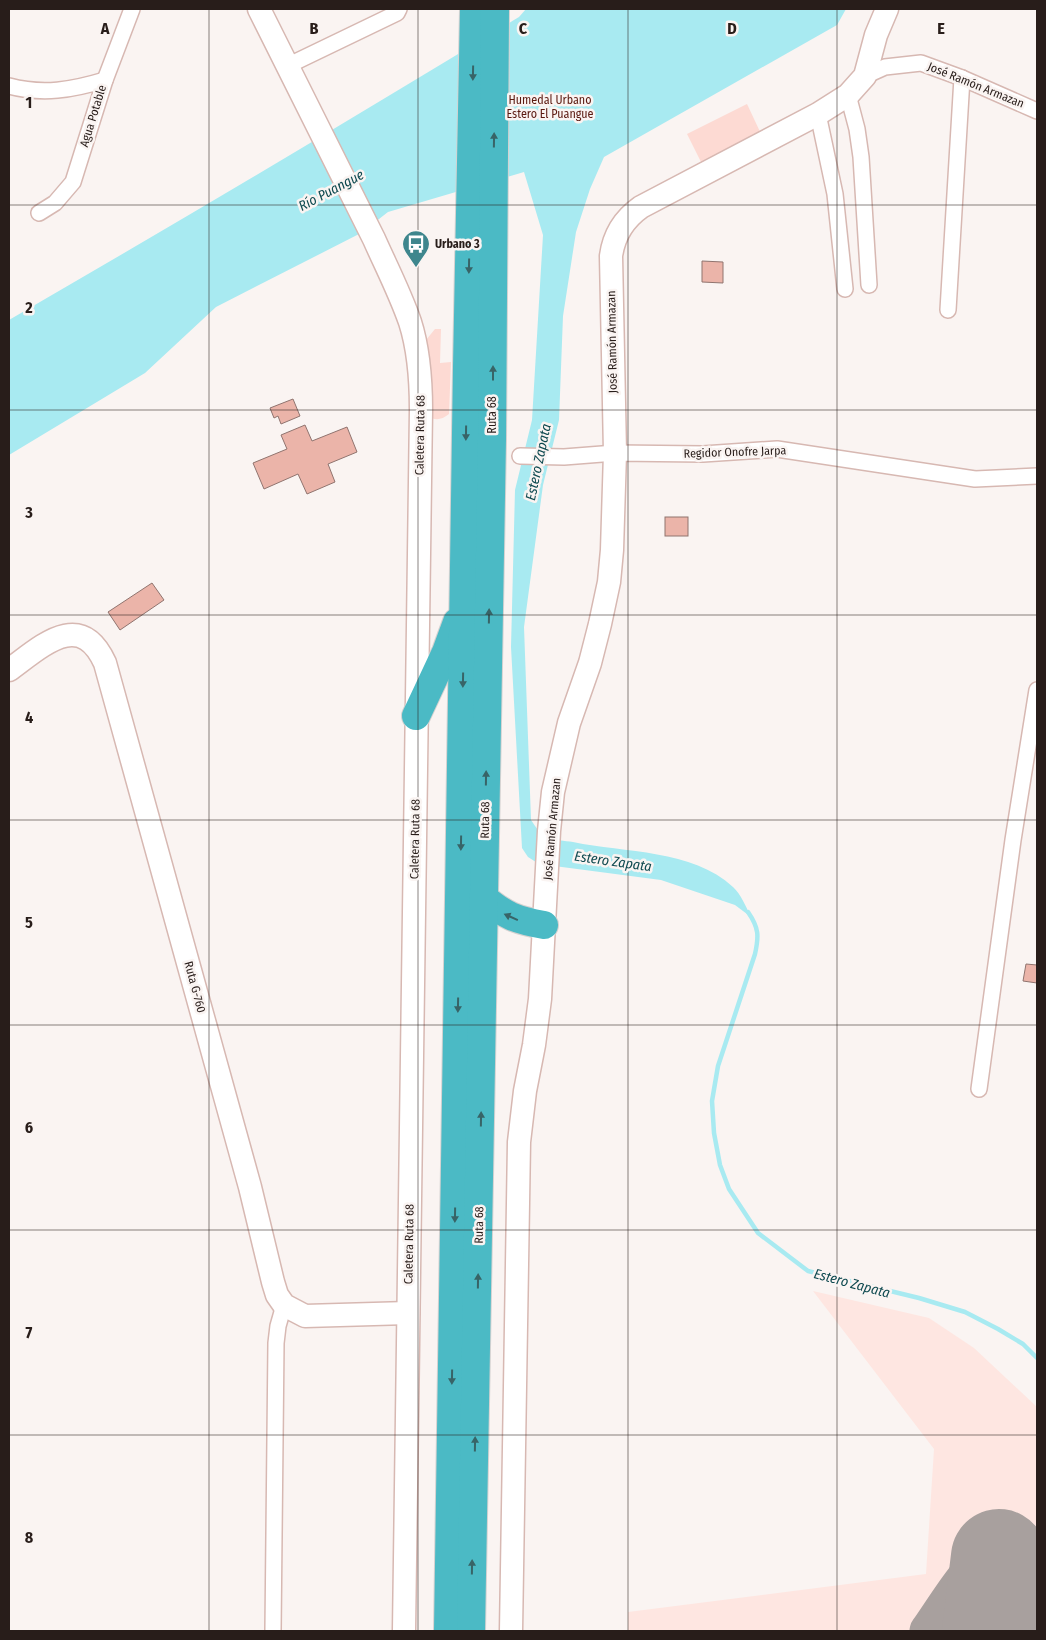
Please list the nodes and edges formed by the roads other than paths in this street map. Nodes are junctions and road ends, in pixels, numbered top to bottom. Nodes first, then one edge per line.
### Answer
1 (132, 9) edge
2 (259, 9) edge
3 (399, 9) edge
4 (887, 9) edge
5 (485, 15) edge
6 (290, 70) junction
7 (865, 76) junction
8 (962, 78) junction
9 (105, 80) junction
10 (9, 86) edge
11 (848, 95) junction
12 (1037, 111) edge
13 (818, 114) junction
14 (482, 194) junction
15 (39, 213) dead end
16 (869, 285) dead end
17 (845, 290) dead end
18 (948, 310) dead end
19 (614, 453) junction
20 (520, 456) dead end
21 (1037, 476) edge
22 (464, 596) junction
23 (9, 670) edge
24 (1037, 690) edge
25 (416, 716) junction
26 (483, 897) junction
27 (544, 925) junction
28 (979, 1089) dead end
29 (284, 1305) junction
30 (408, 1313) junction
31 (273, 1631) edge
32 (404, 1631) edge
33 (448, 1631) edge
34 (471, 1631) edge
35 (511, 1631) edge

1 - 9 street, Agua Potable
2 - 6 street, Caletera Ruta 68
3 - 6 street
4 - 7 street
5 - 14 highway, Ruta 68
6 - 25 street, Caletera Ruta 68
7 - 8 street, José Ramón Armazan
7 - 11 street, José Ramón Armazan
8 - 12 street, José Ramón Armazan
8 - 18 street
9 - 10 street
9 - 15 street, Agua Potable
11 - 13 street, José Ramón Armazan
11 - 16 street
13 - 17 street
13 - 19 street, José Ramón Armazan
14 -> 22 highway, Ruta 68
26 -> 14 highway, Ruta 68
19 - 20 street, Regidor Onofre Jarpa
19 - 21 street, Regidor Onofre Jarpa
19 - 27 street, José Ramón Armazan
22 - 25 highway
22 -> 33 highway, Ruta 68
23 - 29 street, Ruta G-760
24 - 28 street
25 - 30 street, Caletera Ruta 68
27 -> 26 highway
34 -> 26 highway, Ruta 68
27 - 35 street
29 - 30 street
29 - 31 street
30 - 32 street, Caletera Ruta 68

